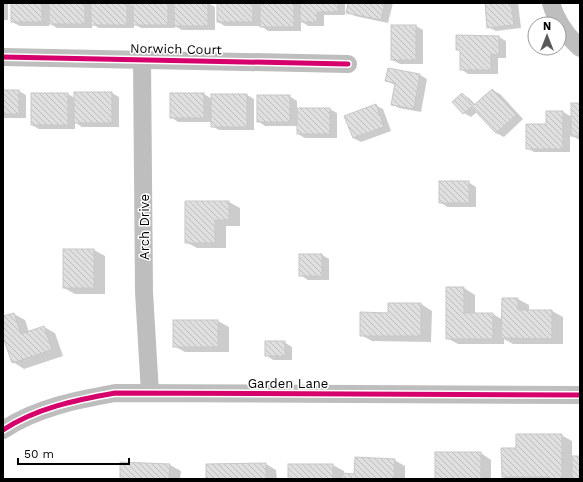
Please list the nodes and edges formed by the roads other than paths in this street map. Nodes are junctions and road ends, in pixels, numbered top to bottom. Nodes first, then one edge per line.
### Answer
1 (551, 3) edge
2 (580, 48) edge
3 (3, 57) edge
4 (142, 60) junction
5 (348, 64) dead end
6 (150, 393) junction
7 (580, 395) edge
8 (3, 430) edge

1 - 2 street
3 - 4 street, Norwich Court
4 - 5 street, Norwich Court
4 - 6 street, Arch Drive
6 - 7 street, Garden Lane
6 - 8 street, Garden Lane

